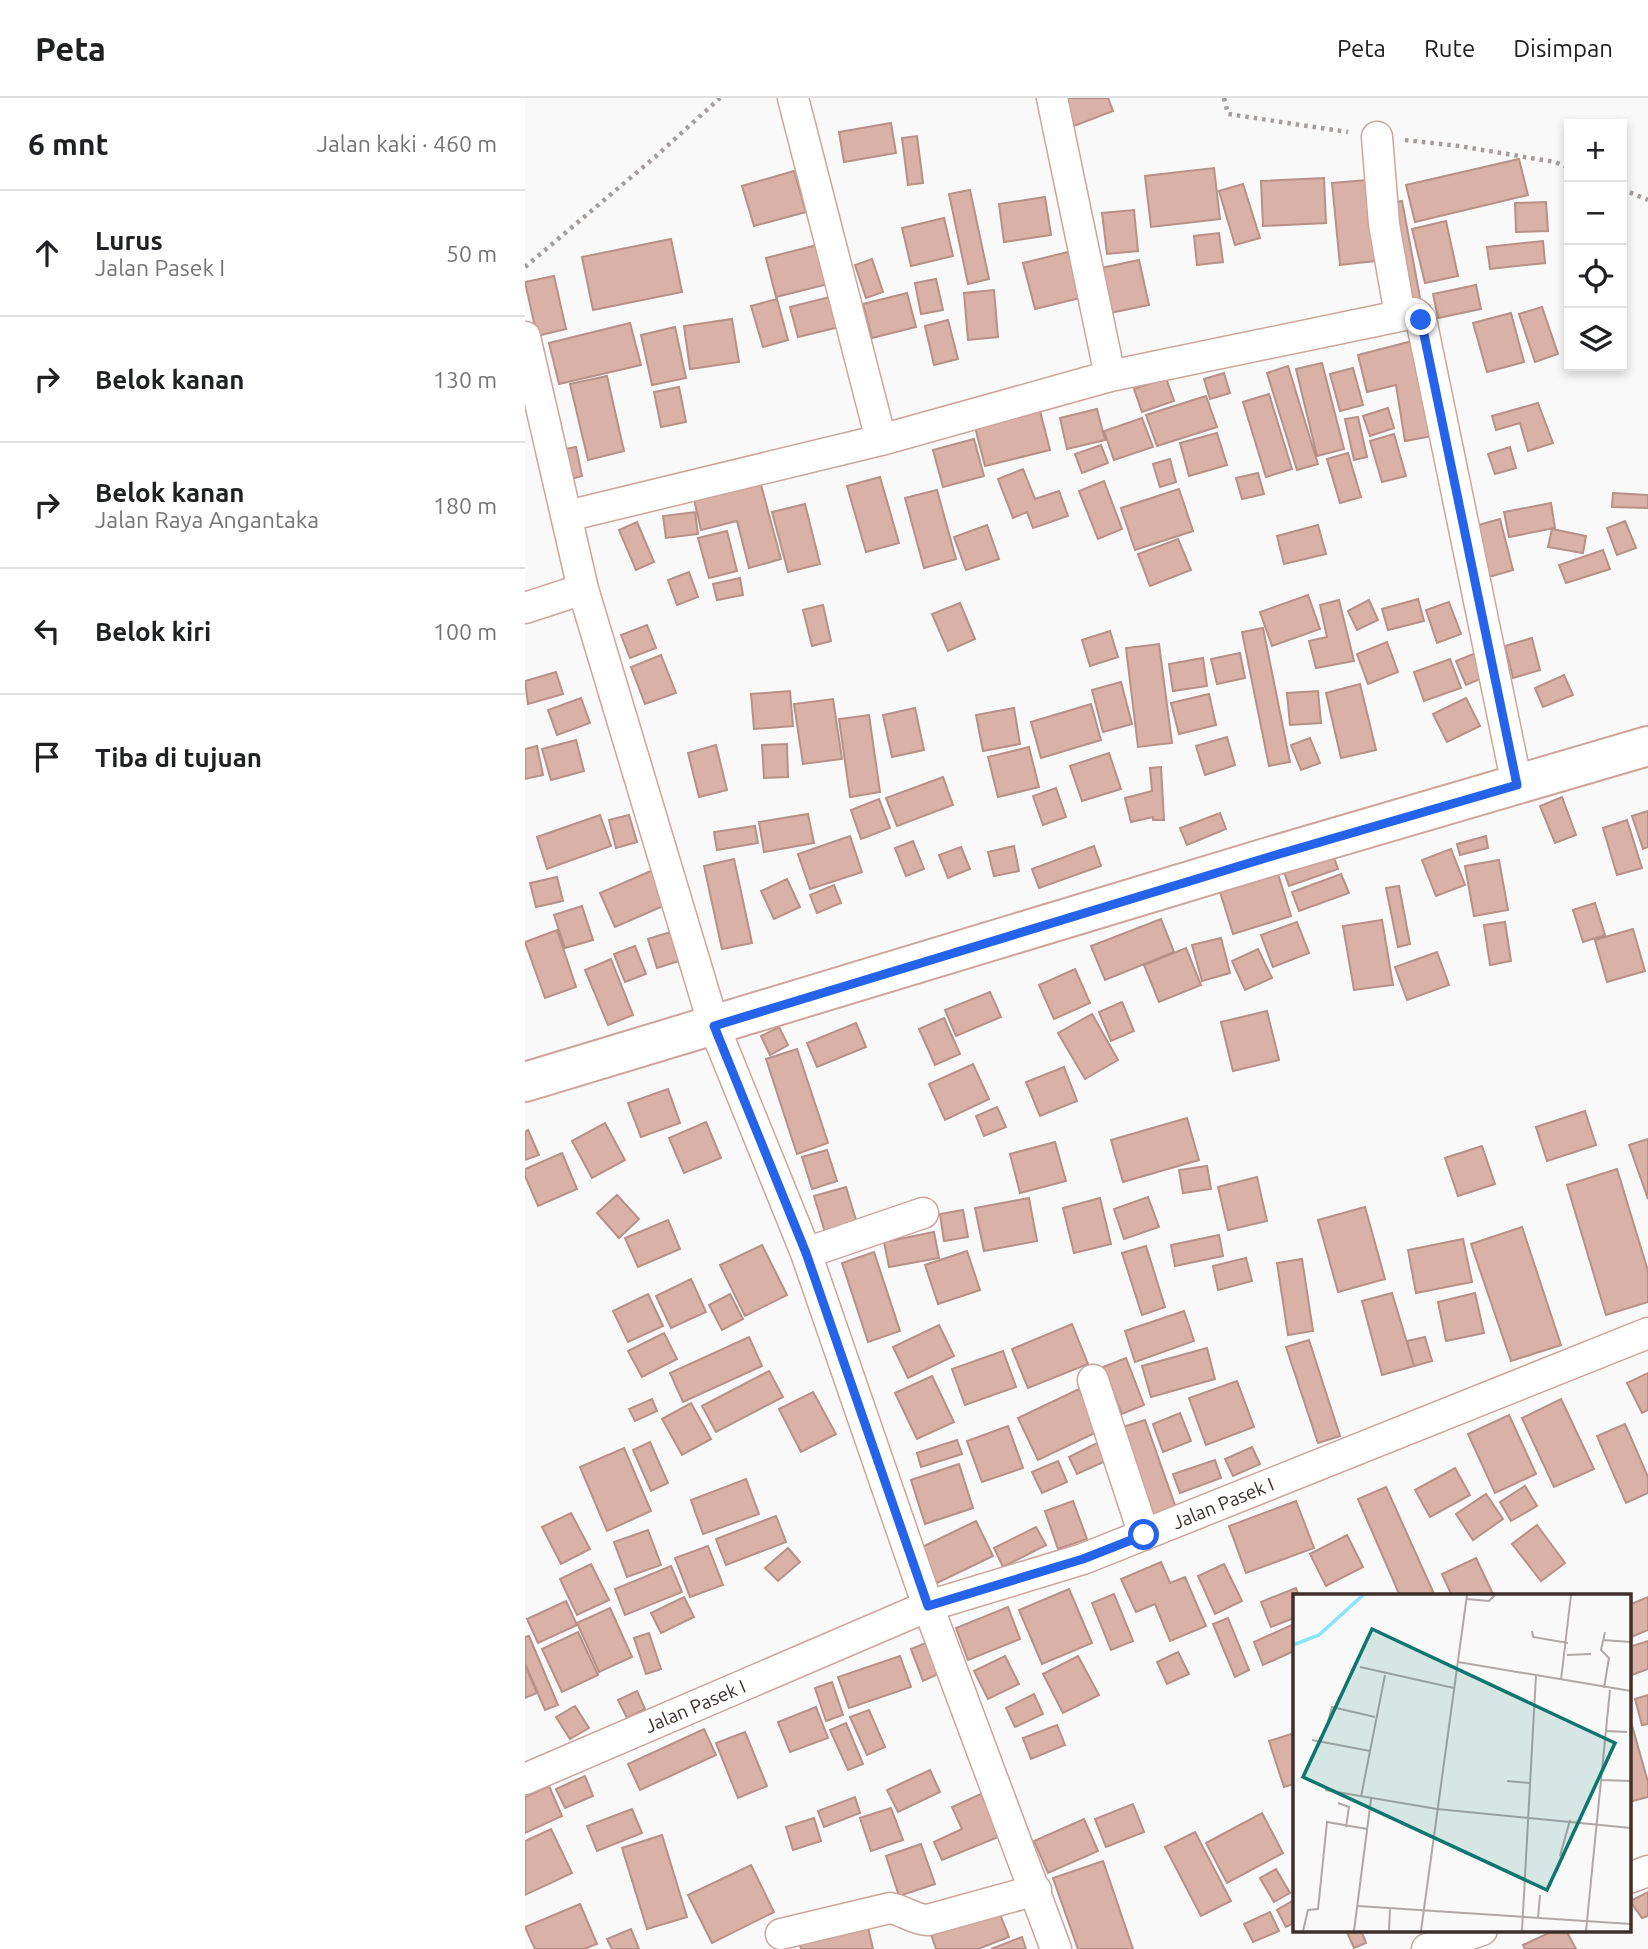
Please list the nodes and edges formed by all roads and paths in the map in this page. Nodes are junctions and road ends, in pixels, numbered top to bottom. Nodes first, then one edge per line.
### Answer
1 (720, 98) edge
2 (793, 98) edge
3 (1052, 98) edge
4 (1224, 98) edge
5 (1377, 137) junction
6 (1564, 165) edge
7 (1627, 191) edge
8 (1648, 200) edge
9 (525, 267) edge
10 (1400, 315) junction
11 (525, 337) edge
12 (1110, 376) junction
13 (881, 440) junction
14 (567, 516) junction
15 (583, 589) junction
16 (525, 608) edge
17 (1648, 747) edge
18 (1517, 785) junction
19 (714, 1026) junction
20 (525, 1082) edge
21 (923, 1213) dead end
22 (806, 1253) junction
23 (1648, 1333) edge
24 (1093, 1380) dead end
25 (1144, 1535) junction
26 (928, 1606) junction
27 (525, 1779) edge
28 (1648, 1871) edge
29 (1631, 1877) edge
30 (1035, 1890) junction
31 (1476, 1932) edge
32 (781, 1934) dead end
33 (1056, 1949) edge
34 (1427, 1949) edge

1 - 9 path
2 - 13 street
3 - 12 street
4 - 5 path
5 - 6 path
5 - 10 street
7 - 8 path
10 - 12 street
10 - 18 street
11 - 14 street
12 - 13 street
13 - 14 street
14 - 15 street
15 - 16 street
15 - 19 street
17 - 18 main road
18 - 19 main road
19 - 20 main road
19 - 22 street
21 - 22 street
22 - 26 street
23 - 25 street, Jalan Pasek I
24 - 25 street
25 - 26 street, Jalan Pasek I
26 - 27 street, Jalan Pasek I
26 - 30 street
28 - 29 street
30 - 32 street
30 - 33 street
31 - 34 street

